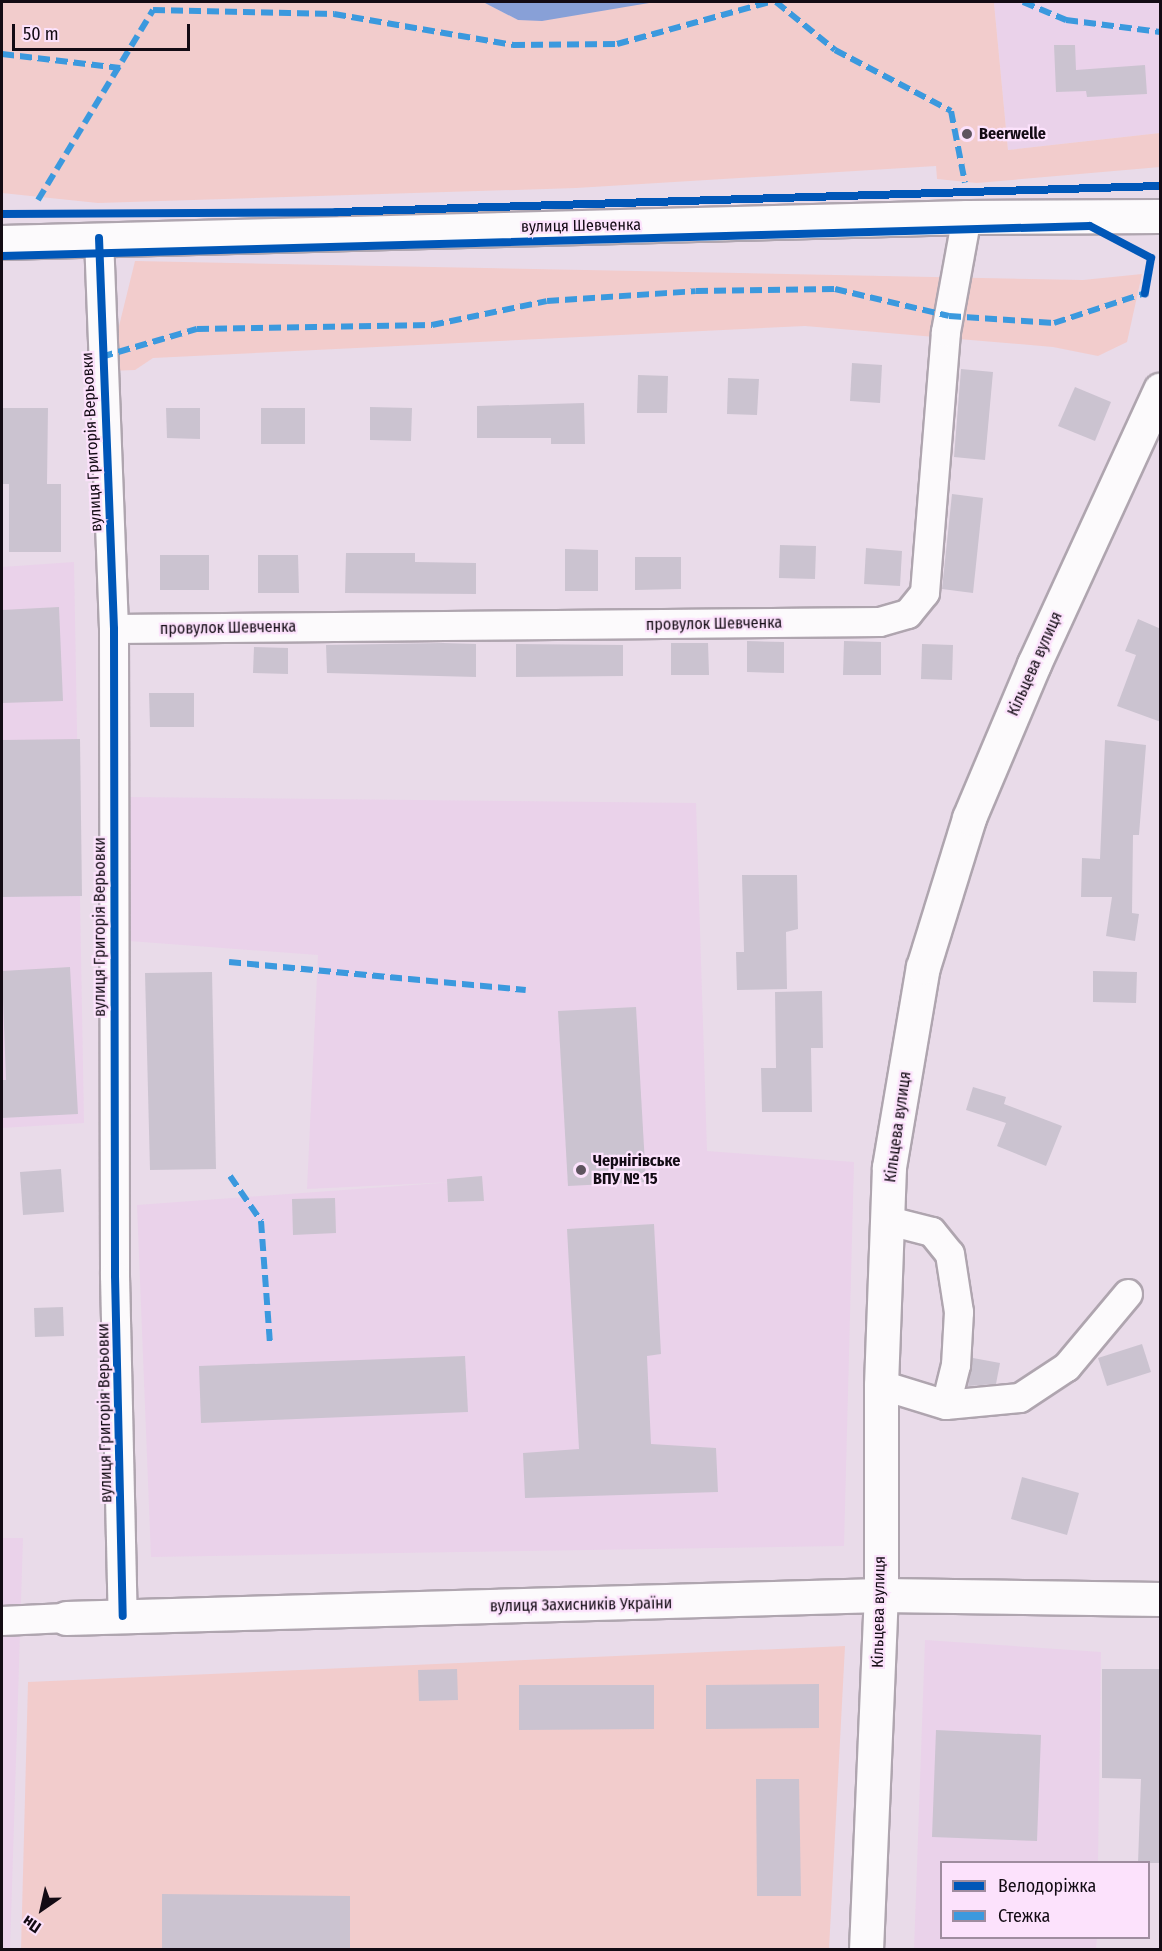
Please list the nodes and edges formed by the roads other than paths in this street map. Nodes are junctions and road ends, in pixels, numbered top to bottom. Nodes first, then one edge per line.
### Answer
1 (1161, 216) edge
2 (967, 217) junction
3 (99, 238) junction
4 (2, 242) edge
5 (1161, 390) edge
6 (114, 629) junction
7 (889, 1221) junction
8 (1128, 1294) dead end
9 (881, 1385) junction
10 (946, 1405) junction
11 (881, 1595) junction
12 (1161, 1599) edge
13 (123, 1616) junction
14 (66, 1618) joint
15 (2, 1621) edge
16 (866, 1950) edge

1 - 2 main road, вулиця Шевченка
2 - 3 main road, вулиця Шевченка
2 - 6 street, провулок Шевченка
3 - 4 main road, вулиця Шевченка
3 - 6 street, вулиця Григорія Верьовки
5 - 7 main road, Кільцева вулиця
6 - 13 street, вулиця Григорія Верьовки
7 - 9 main road, Кільцева вулиця
7 - 10 street
8 - 10 street
9 - 10 street
9 - 11 main road, Кільцева вулиця
11 - 12 main road, вулиця Захисників України
11 - 13 main road, вулиця Захисників України
11 - 16 main road, Кільцева вулиця
13 - 14 main road, вулиця Захисників України
14 - 15 street, вулиця Захисників України

